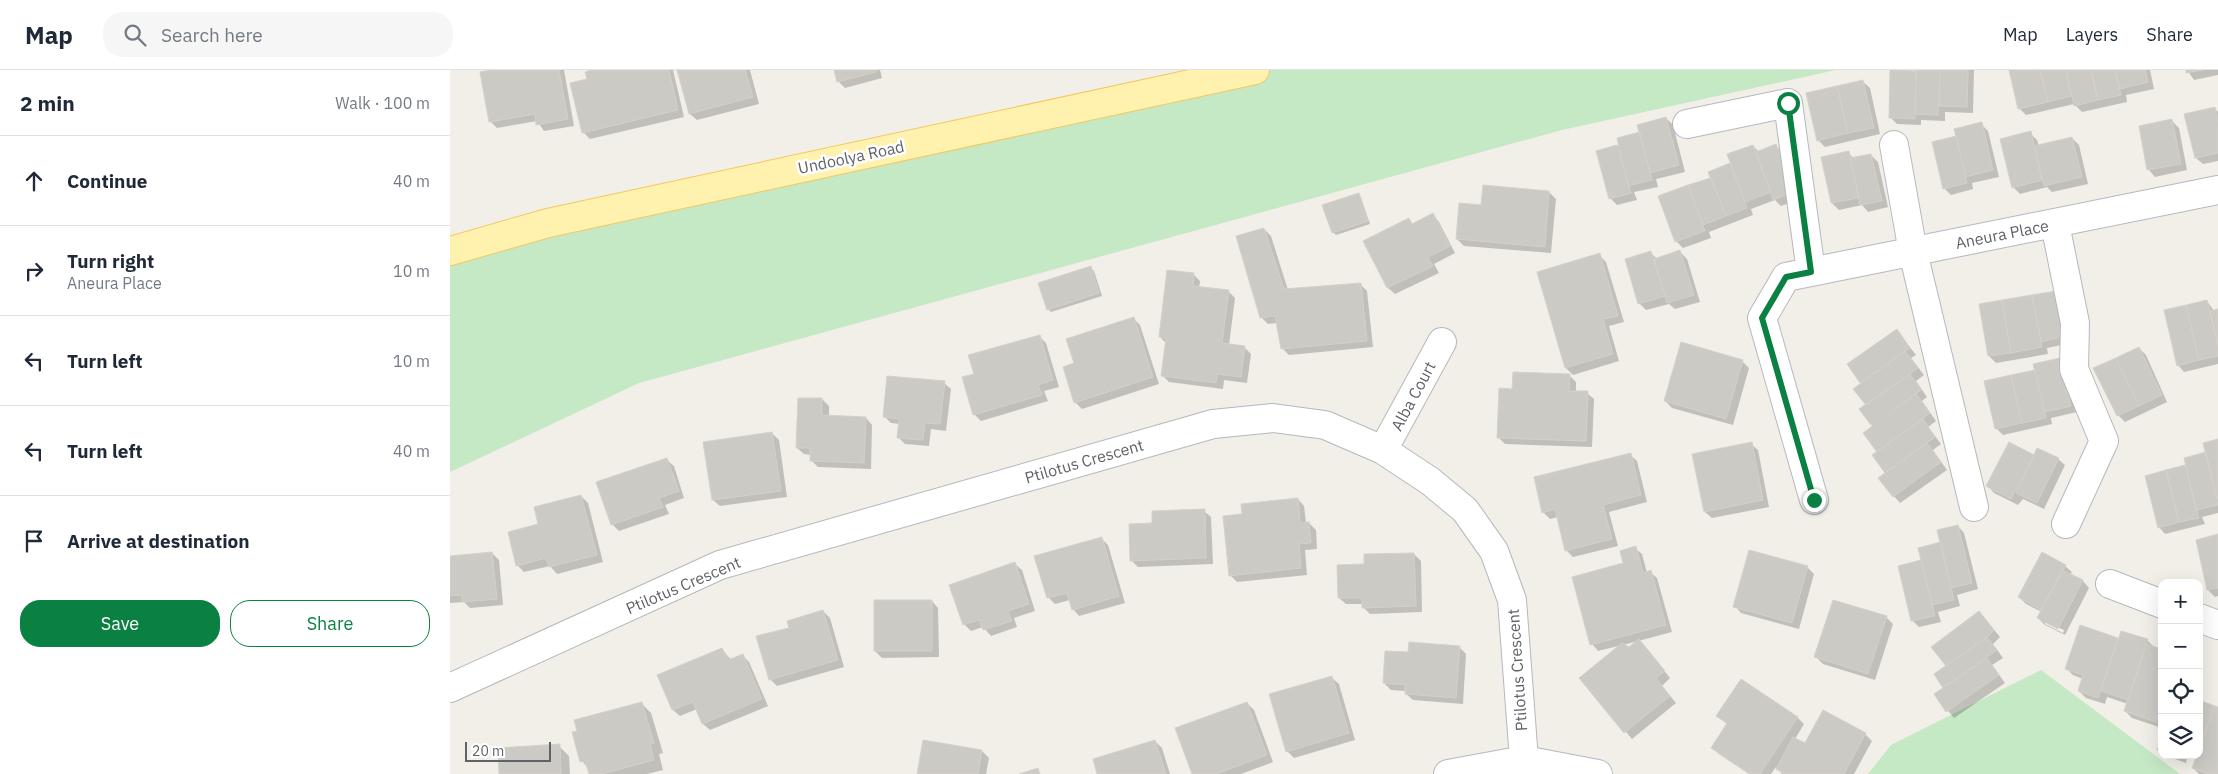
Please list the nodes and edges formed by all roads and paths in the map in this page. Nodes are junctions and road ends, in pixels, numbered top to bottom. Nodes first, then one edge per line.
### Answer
1 (1255, 70) edge
2 (1687, 124) dead end
3 (1894, 145) dead end
4 (2218, 190) edge
5 (2055, 224) junction
6 (450, 251) edge
7 (1913, 252) junction
8 (1798, 275) junction
9 (1442, 342) dead end
10 (1383, 450) junction
11 (1814, 500) dead end
12 (1974, 506) dead end
13 (2066, 524) dead end
14 (2110, 584) dead end
15 (2158, 602) edge
16 (2203, 619) edge
17 (2218, 625) edge
18 (450, 688) edge
19 (1524, 760) junction
20 (1448, 774) edge
21 (1598, 774) edge

1 - 6 main road, Undoolya Road
2 - 8 street
3 - 7 street
4 - 5 street, Aneura Place
5 - 7 street, Aneura Place
5 - 13 street
7 - 8 street, Aneura Place
7 - 12 street
8 - 11 street
9 - 10 street, Alba Court
10 - 18 street, Ptilotus Crescent
10 - 19 street, Ptilotus Crescent
14 - 15 street
16 - 17 street
19 - 20 street
19 - 21 street

